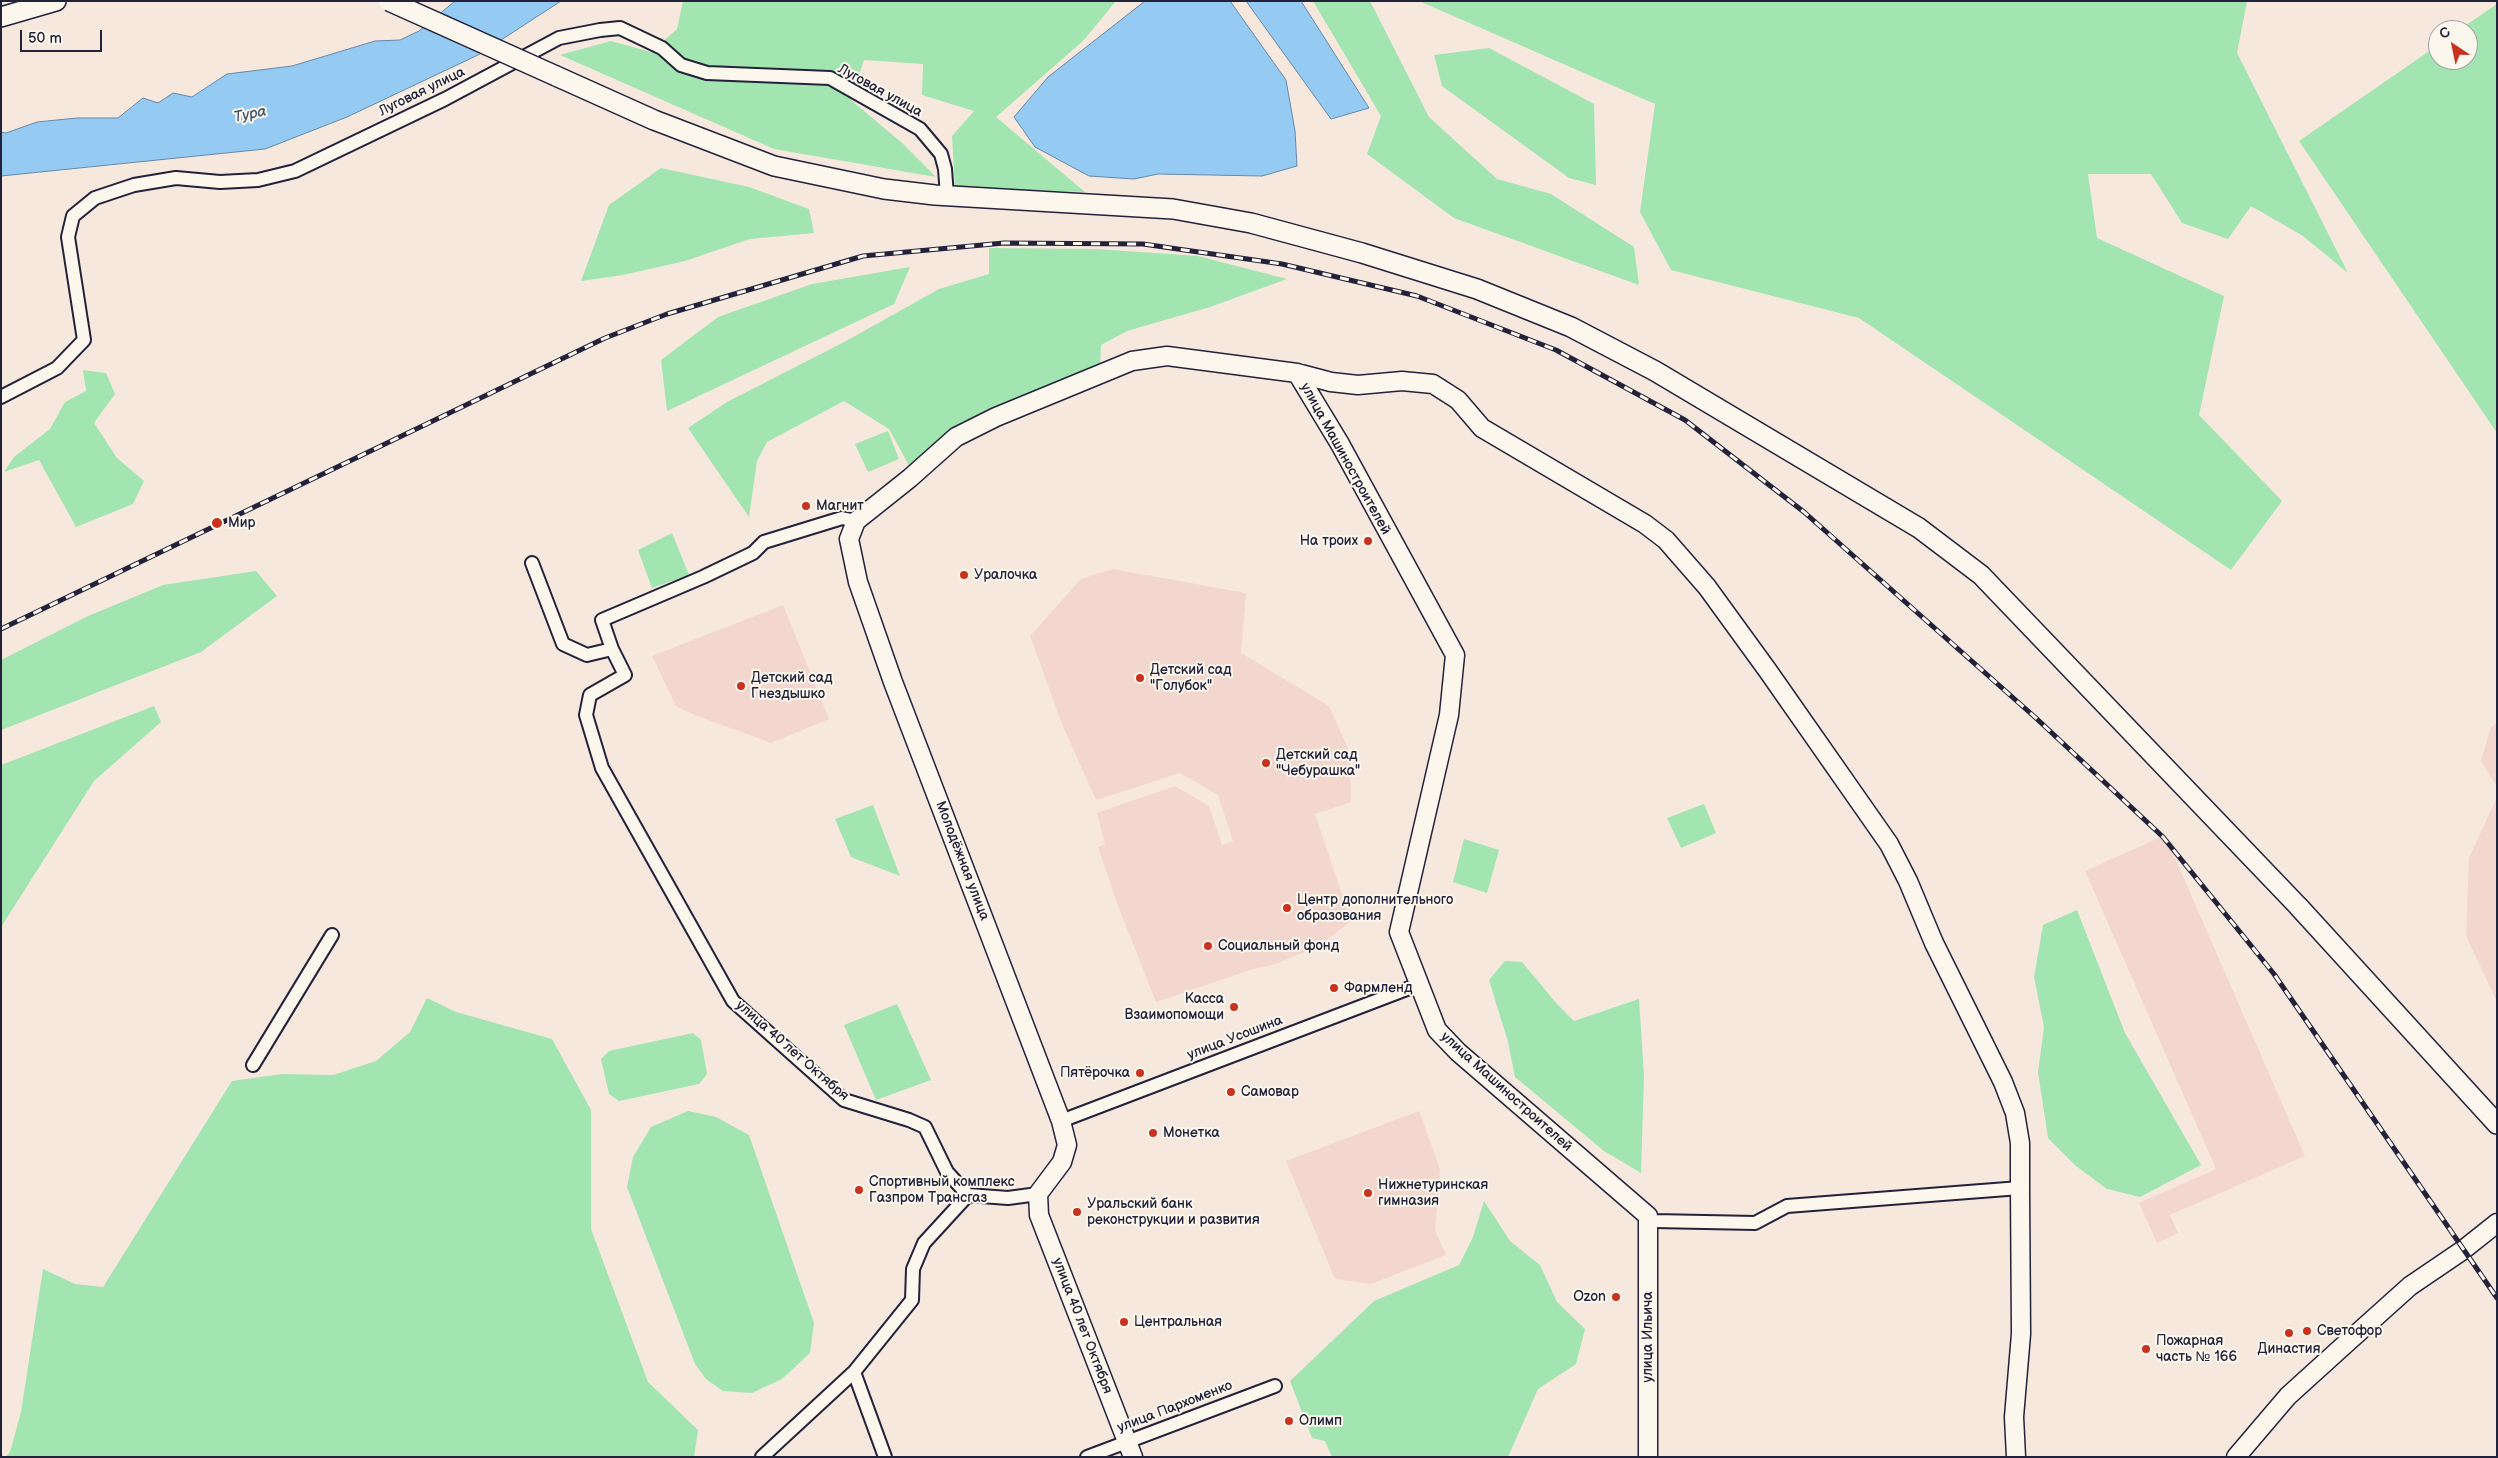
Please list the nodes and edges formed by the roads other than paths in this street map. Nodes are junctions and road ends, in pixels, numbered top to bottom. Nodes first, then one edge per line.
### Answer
1 (56, 1) edge
2 (389, 1) edge
3 (1, 18) edge
4 (946, 196) junction
5 (1297, 373) junction
6 (1, 397) edge
7 (856, 521) junction
8 (532, 563) dead end
9 (612, 649) junction
10 (332, 935) dead end
11 (1420, 984) junction
12 (253, 1065) dead end
13 (1061, 1121) junction
14 (2497, 1124) edge
15 (2020, 1188) junction
16 (1038, 1194) junction
17 (968, 1195) junction
18 (1648, 1216) junction
19 (2497, 1223) edge
20 (854, 1372) junction
21 (1275, 1386) dead end
22 (1130, 1449) edge
23 (762, 1457) edge
24 (885, 1457) edge
25 (1087, 1457) edge
26 (1648, 1457) edge
27 (2016, 1457) edge
28 (2236, 1457) edge

1 - 3 main road
2 - 4 main road, bridge
4 - 6 street, Луговая улица
4 - 14 main road
5 - 7 street, улица Машиностроителей
5 - 11 street, улица Машиностроителей
5 - 15 street
7 - 9 street
7 - 13 street, Молодёжная улица
8 - 9 street
9 - 17 street, улица 40 лет Октября
10 - 12 street
11 - 13 street, улица Усошина
11 - 18 street, улица Машиностроителей
13 - 16 street, Молодёжная улица
15 - 18 street
15 - 27 street
16 - 17 street
16 - 22 street, улица 40 лет Октября
17 - 20 street
18 - 26 street, улица Ильича
19 - 28 street
20 - 23 street
20 - 24 street
21 - 22 street, улица Пархоменко
22 - 25 street, улица Пархоменко

